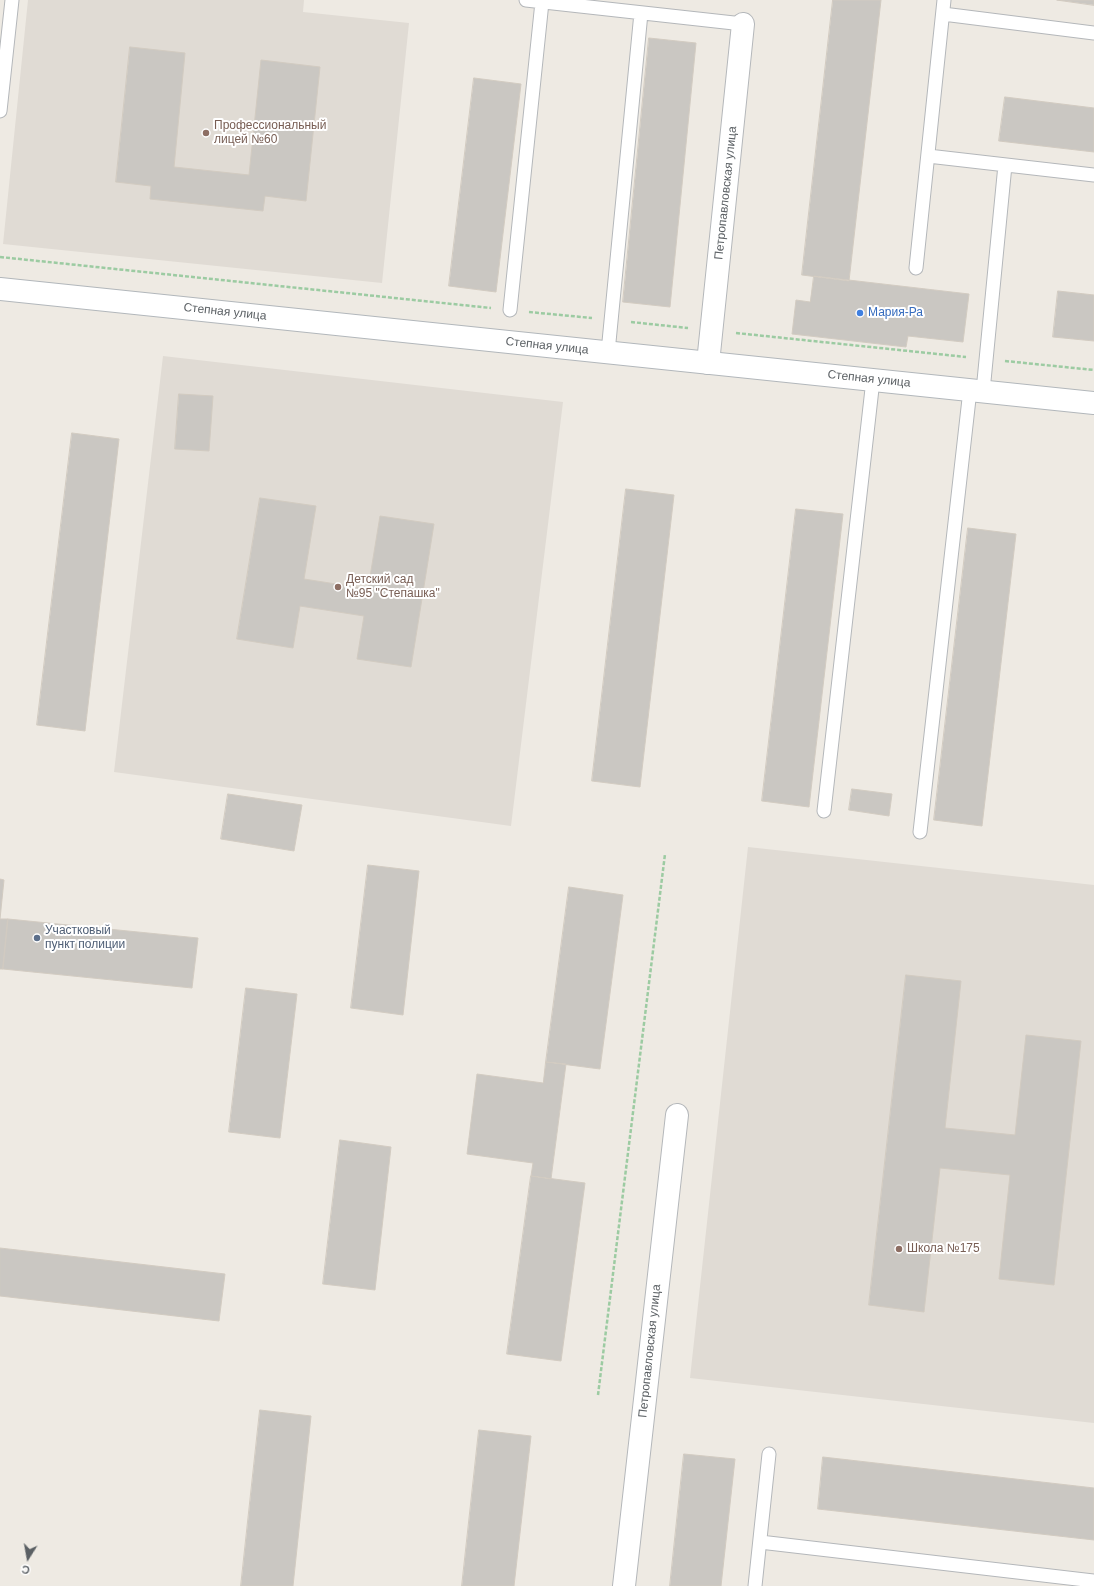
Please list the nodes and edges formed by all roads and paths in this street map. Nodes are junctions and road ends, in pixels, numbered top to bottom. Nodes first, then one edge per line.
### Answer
1 (12, 0) edge
2 (526, 0) edge
3 (944, 0) edge
4 (542, 2) junction
5 (640, 13) junction
6 (943, 14) junction
7 (743, 24) joint
8 (1094, 33) edge
9 (0, 111) edge
10 (928, 156) junction
11 (1005, 165) junction
12 (1094, 175) edge
13 (0, 257) edge
14 (916, 268) dead end
15 (0, 289) edge
16 (510, 310) junction
17 (611, 320) junction
18 (711, 330) junction
19 (608, 352) junction
20 (986, 359) junction
21 (708, 363) junction
22 (1094, 370) edge
23 (873, 380) junction
24 (976, 391) junction
25 (1094, 403) edge
26 (824, 811) dead end
27 (920, 832) dead end
28 (665, 854) dead end
29 (677, 1115) dead end
30 (598, 1395) dead end
31 (769, 1454) dead end
32 (760, 1542) junction
33 (1094, 1581) edge
34 (624, 1586) edge
35 (755, 1586) edge

1 - 9 lane
2 - 4 lane
3 - 6 lane
4 - 5 lane
4 - 16 lane
5 - 7 lane
5 - 17 lane
6 - 8 lane
6 - 10 lane
7 - 18 street, Петропавловская улица
10 - 11 lane
10 - 14 lane
11 - 12 lane
11 - 20 lane
13 - 16 path
15 - 19 street, Степная улица
16 - 17 path
17 - 18 path
17 - 19 lane
18 - 20 path
18 - 21 street, Петропавловская улица
19 - 21 street, Степная улица
20 - 22 path
20 - 24 lane
21 - 23 street, Степная улица
23 - 24 street, Степная улица
23 - 26 lane
24 - 25 street, Степная улица
24 - 27 lane
28 - 30 path
29 - 34 street, Петропавловская улица
31 - 32 lane
32 - 33 lane
32 - 35 lane

